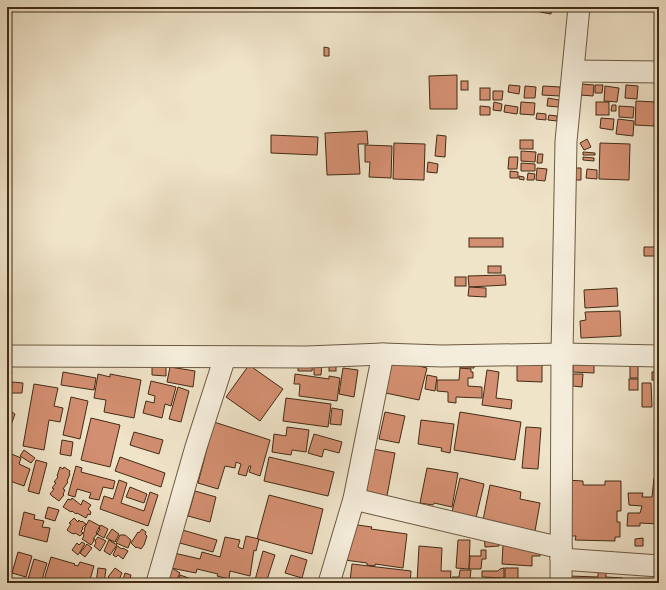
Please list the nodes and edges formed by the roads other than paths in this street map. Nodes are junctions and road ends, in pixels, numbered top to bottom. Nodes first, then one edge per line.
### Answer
1 (579, 7) edge
2 (574, 71) junction
3 (659, 72) edge
4 (383, 354) junction
5 (562, 354) junction
6 (7, 356) edge
7 (659, 356) edge
8 (225, 358) junction
9 (354, 499) junction
10 (561, 553) junction
11 (659, 566) edge
12 (157, 583) edge
13 (329, 583) edge
14 (560, 583) edge

1 - 2 street
2 - 3 street
2 - 5 street
4 - 5 street
4 - 8 street
4 - 9 street
5 - 7 street
5 - 10 street
6 - 8 street
8 - 12 street
9 - 10 street
9 - 13 street
10 - 11 street
10 - 14 street

